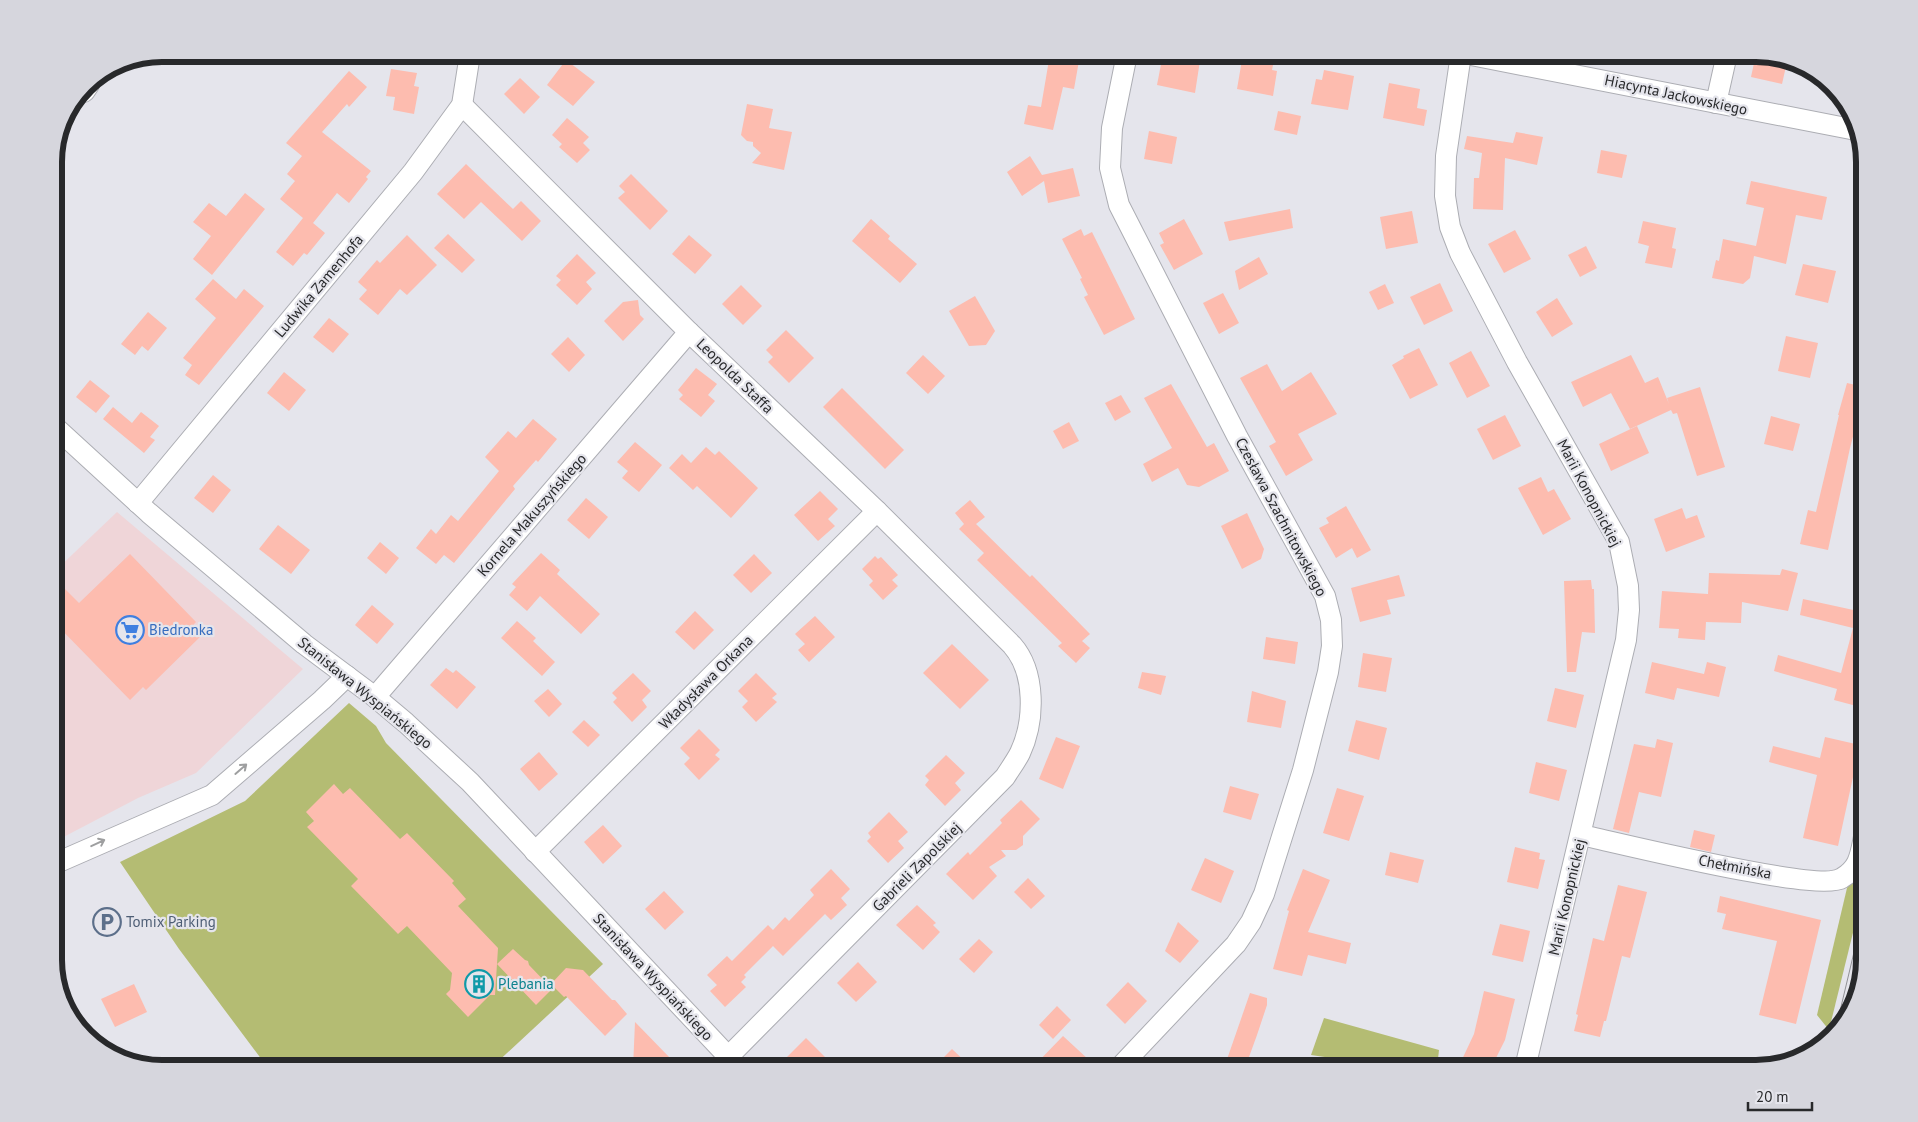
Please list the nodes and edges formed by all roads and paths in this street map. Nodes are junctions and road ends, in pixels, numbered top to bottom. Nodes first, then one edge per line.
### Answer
1 (1125, 62) edge
2 (1461, 62) edge
3 (1508, 62) edge
4 (1725, 62) edge
5 (469, 63) edge
6 (1716, 103) junction
7 (462, 105) junction
8 (1850, 129) edge
9 (689, 332) junction
10 (63, 434) edge
11 (138, 503) junction
12 (877, 511) junction
13 (1012, 645) joint
14 (347, 676) junction
15 (375, 697) junction
16 (1581, 835) junction
17 (535, 852) junction
18 (63, 860) edge
19 (1856, 866) edge
20 (731, 1060) edge
21 (735, 1060) edge
22 (1127, 1060) edge
23 (1527, 1060) edge

1 - 22 street, Czesława Szachnitowskiego
2 - 16 street, Marii Konopnickiej
3 - 6 street, Hiacynta Jackowskiego
4 - 6 street
5 - 7 street, Ludwika Zamenhofa
6 - 8 street, Hiacynta Jackowskiego
7 - 9 street, Leopolda Staffa
7 - 11 street, Ludwika Zamenhofa
9 - 12 street, Leopolda Staffa
9 - 15 street, Kornela Makuszyńskiego
10 - 11 street, Stanisława Wyspiańskiego
11 - 14 street, Stanisława Wyspiańskiego
12 - 13 street, Leopolda Staffa
12 - 17 street, Władysława Orkana
13 - 21 street, Gabrieli Zapolskiej
14 - 15 street, Stanisława Wyspiańskiego
18 -> 14 street
15 - 17 street, Stanisława Wyspiańskiego
16 - 19 street, Chełmińska
16 - 23 street, Marii Konopnickiej
17 - 20 street, Stanisława Wyspiańskiego

